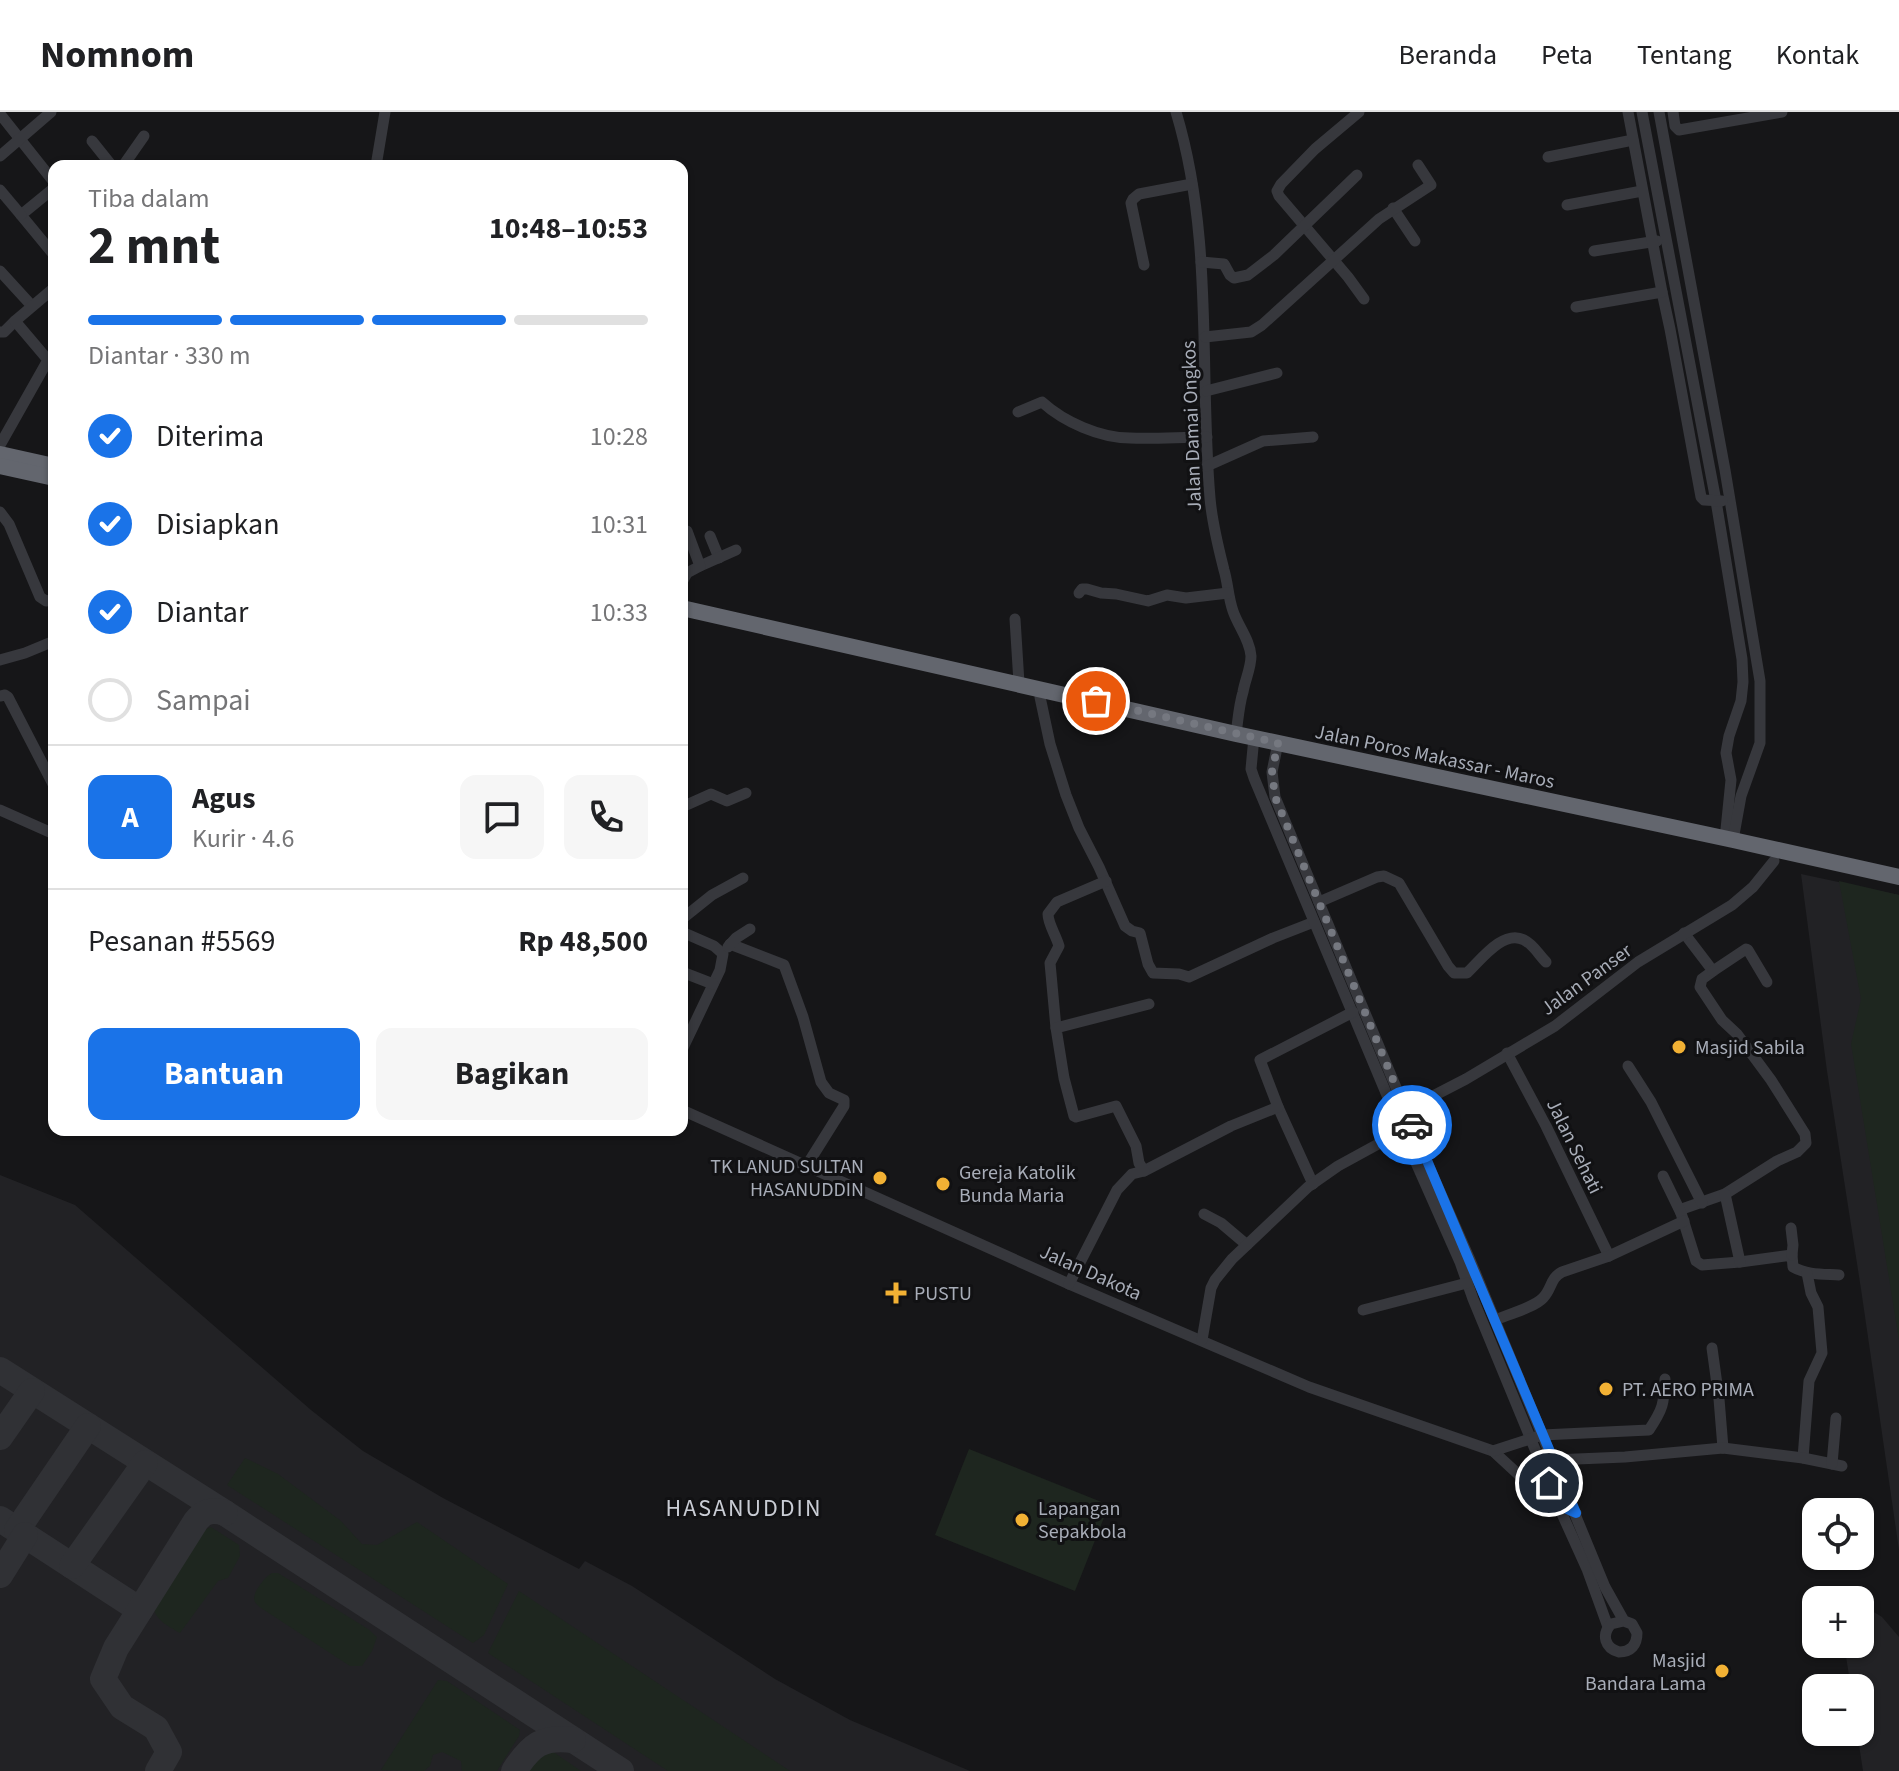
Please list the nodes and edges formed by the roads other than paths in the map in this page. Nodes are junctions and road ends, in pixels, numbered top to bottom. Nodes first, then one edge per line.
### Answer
1 (51, 112) edge
2 (1176, 112) edge
3 (1359, 112) edge
4 (1628, 112) edge
5 (1642, 112) edge
6 (1659, 112) edge
7 (1673, 112) edge
8 (1782, 112) edge
9 (0, 114) edge
10 (385, 115) edge
11 (144, 136) dead end
12 (19, 139) junction
13 (1633, 140) junction
14 (92, 141) dead end
15 (0, 156) edge
16 (1548, 157) dead end
17 (107, 160) edge
18 (127, 160) edge
19 (377, 160) edge
20 (1418, 165) dead end
21 (1357, 175) dead end
22 (48, 177) edge
23 (1192, 184) junction
24 (0, 190) edge
25 (48, 190) edge
26 (1642, 191) junction
27 (1567, 205) dead end
28 (1393, 208) junction
29 (21, 215) junction
30 (1303, 227) junction
31 (1681, 236) junction
32 (1667, 240) junction
33 (1415, 241) dead end
34 (1652, 241) junction
35 (48, 248) edge
36 (1594, 251) dead end
37 (1334, 260) junction
38 (1201, 262) junction
39 (1144, 265) dead end
40 (0, 271) edge
41 (1662, 292) junction
42 (48, 293) edge
43 (1364, 299) dead end
44 (32, 306) junction
45 (1576, 307) dead end
46 (15, 321) junction
47 (0, 332) edge
48 (1205, 337) junction
49 (48, 354) edge
50 (48, 362) edge
51 (1277, 373) dead end
52 (1206, 391) junction
53 (1711, 394) junction
54 (1696, 396) junction
55 (1018, 412) dead end
56 (1207, 437) junction
57 (1313, 437) dead end
58 (0, 445) edge
59 (0, 454) edge
60 (48, 465) edge
61 (0, 466) edge
62 (1207, 466) junction
63 (48, 477) edge
64 (1729, 500) junction
65 (1716, 501) junction
66 (0, 512) edge
67 (688, 534) edge
68 (710, 536) dead end
69 (736, 550) dead end
70 (719, 558) junction
71 (700, 566) junction
72 (688, 572) edge
73 (1079, 593) dead end
74 (1228, 593) junction
75 (48, 601) edge
76 (688, 609) edge
77 (688, 619) edge
78 (1015, 619) dead end
79 (48, 643) edge
80 (0, 660) edge
81 (1019, 683) junction
82 (0, 696) edge
83 (1040, 697) junction
84 (1236, 734) junction
85 (1254, 742) junction
86 (1277, 747) junction
87 (48, 774) edge
88 (746, 793) dead end
89 (688, 805) edge
90 (0, 810) edge
91 (48, 831) edge
92 (1284, 834) junction
93 (1729, 839) junction
94 (1774, 861) junction
95 (1899, 877) edge
96 (743, 878) dead end
97 (1106, 881) junction
98 (1899, 887) edge
99 (1319, 902) junction
100 (688, 914) edge
101 (1314, 922) junction
102 (750, 929) dead end
103 (1684, 933) junction
104 (688, 935) edge
105 (727, 949) junction
106 (1546, 962) dead end
107 (1713, 971) junction
108 (688, 974) edge
109 (1767, 982) dead end
110 (713, 984) junction
111 (1149, 1004) dead end
112 (1353, 1012) junction
113 (1056, 1028) junction
114 (688, 1037) edge
115 (1507, 1053) junction
116 (1628, 1066) dead end
117 (1392, 1093) junction
118 (1278, 1107) junction
119 (1406, 1110) junction
120 (688, 1113) edge
121 (1402, 1131) junction
122 (807, 1165) junction
123 (1144, 1171) junction
124 (1663, 1176) dead end
125 (1313, 1184) junction
126 (1725, 1194) junction
127 (1702, 1203) junction
128 (1204, 1214) dead end
129 (1682, 1217) junction
130 (1791, 1228) dead end
131 (1247, 1245) junction
132 (1792, 1255) junction
133 (1609, 1256) junction
134 (1465, 1261) junction
135 (1740, 1262) junction
136 (1807, 1273) junction
137 (1839, 1275) dead end
138 (1467, 1283) junction
139 (1069, 1284) junction
140 (1363, 1310) dead end
141 (1495, 1320) junction
142 (1202, 1340) junction
143 (1712, 1348) dead end
144 (1665, 1379) dead end
145 (1836, 1418) dead end
146 (1536, 1436) junction
147 (1723, 1448) junction
148 (1493, 1451) junction
149 (1803, 1458) junction
150 (1553, 1460) junction
151 (1558, 1505) junction
152 (1576, 1513) junction
153 (1624, 1621) junction
154 (1608, 1627) junction

1 - 12 street
2 - 23 street, Jalan Damai Ongkos
3 - 30 street
4 - 13 street
5 - 32 street
6 - 31 street
7 - 8 street
9 - 12 street
10 - 19 street
11 - 18 street
12 - 15 street
12 - 22 street
13 - 16 street
13 - 26 street
14 - 17 street
20 - 28 street
21 - 30 street
23 - 38 street, Jalan Damai Ongkos
23 - 39 street
24 - 29 street
25 - 29 street
26 - 27 street
26 - 34 street
28 - 33 street
28 - 37 street
29 - 35 street
30 - 37 street
30 - 38 street
31 - 32 street
31 - 53 street
32 - 34 street
32 - 54 street
34 - 36 street
34 - 41 street
37 - 43 street
37 - 48 street
38 - 48 street, Jalan Damai Ongkos
40 - 44 street
41 - 45 street
41 - 65 street
42 - 44 street
44 - 46 street
46 - 47 street
46 - 49 street
48 - 52 street, Jalan Damai Ongkos
50 - 58 street
51 - 52 street
52 - 56 street, Jalan Damai Ongkos
53 - 54 street
53 - 64 street
54 - 65 street
55 - 56 street
56 - 62 street, Jalan Damai Ongkos
57 - 62 street
59 - 60 highway
61 - 63 highway
62 - 74 street, Jalan Damai Ongkos
64 - 65 street
64 - 93 street
65 - 93 street
66 - 75 street
67 - 71 street
68 - 70 street
69 - 70 street
70 - 71 street
71 - 72 street
73 - 74 street
74 - 84 street, Jalan Damai Ongkos
76 - 81 highway, Jalan Poros Makassar - Maros
77 - 83 highway, Jalan Poros Makassar - Maros
78 - 81 street
79 - 80 street
81 - 84 highway, Jalan Poros Makassar - Maros
82 - 87 street
83 - 85 highway, Jalan Poros Makassar - Maros
83 - 97 street
84 - 85 highway, Jalan Poros Makassar - Maros
85 - 86 highway, Jalan Poros Makassar - Maros
85 - 92 street
86 - 92 street
86 - 93 highway, Jalan Poros Makassar - Maros
86 - 94 highway, Jalan Poros Makassar - Maros
88 - 89 street
90 - 91 street
92 - 99 street
92 - 101 street
93 - 95 highway, Jalan Poros Makassar - Maros
94 - 98 highway, Jalan Poros Makassar - Maros
94 - 103 street, Jalan Panser
96 - 100 street
97 - 101 street
97 - 113 street
99 - 106 street
99 - 117 street
101 - 112 street
102 - 105 street
103 - 107 street
103 - 115 street, Jalan Panser
104 - 105 street
105 - 110 street
105 - 122 street
107 - 109 street
107 - 126 street
108 - 110 street
110 - 114 street
111 - 113 street
112 - 117 street
112 - 118 street
113 - 123 street
115 - 119 street, Jalan Panser
115 - 133 street, Jalan Sehati
116 - 127 street
117 - 119 street
117 - 121 street
118 - 123 street
118 - 125 street
119 - 134 street
120 - 122 street, Jalan Dakota
121 - 125 street
121 - 134 street
122 - 139 street, Jalan Dakota
123 - 139 street
124 - 129 street
125 - 131 street
126 - 127 street
126 - 135 street
127 - 129 street
128 - 131 street
129 - 133 street
129 - 135 street
130 - 132 street
131 - 142 street
132 - 135 street
132 - 136 street
133 - 141 street
134 - 138 street
134 - 141 street
136 - 137 street
136 - 149 street
138 - 140 street
138 - 146 street
139 - 142 street, Jalan Dakota
141 - 146 street
142 - 148 street, Jalan Dakota
143 - 147 street
144 - 146 street
145 - 149 street
146 - 148 street
146 - 150 street
146 - 151 street
147 - 149 street
147 - 150 street
148 - 151 street
150 - 152 street
151 - 152 street
151 - 154 street
152 - 153 street
153 - 154 street
153 - 154 street

